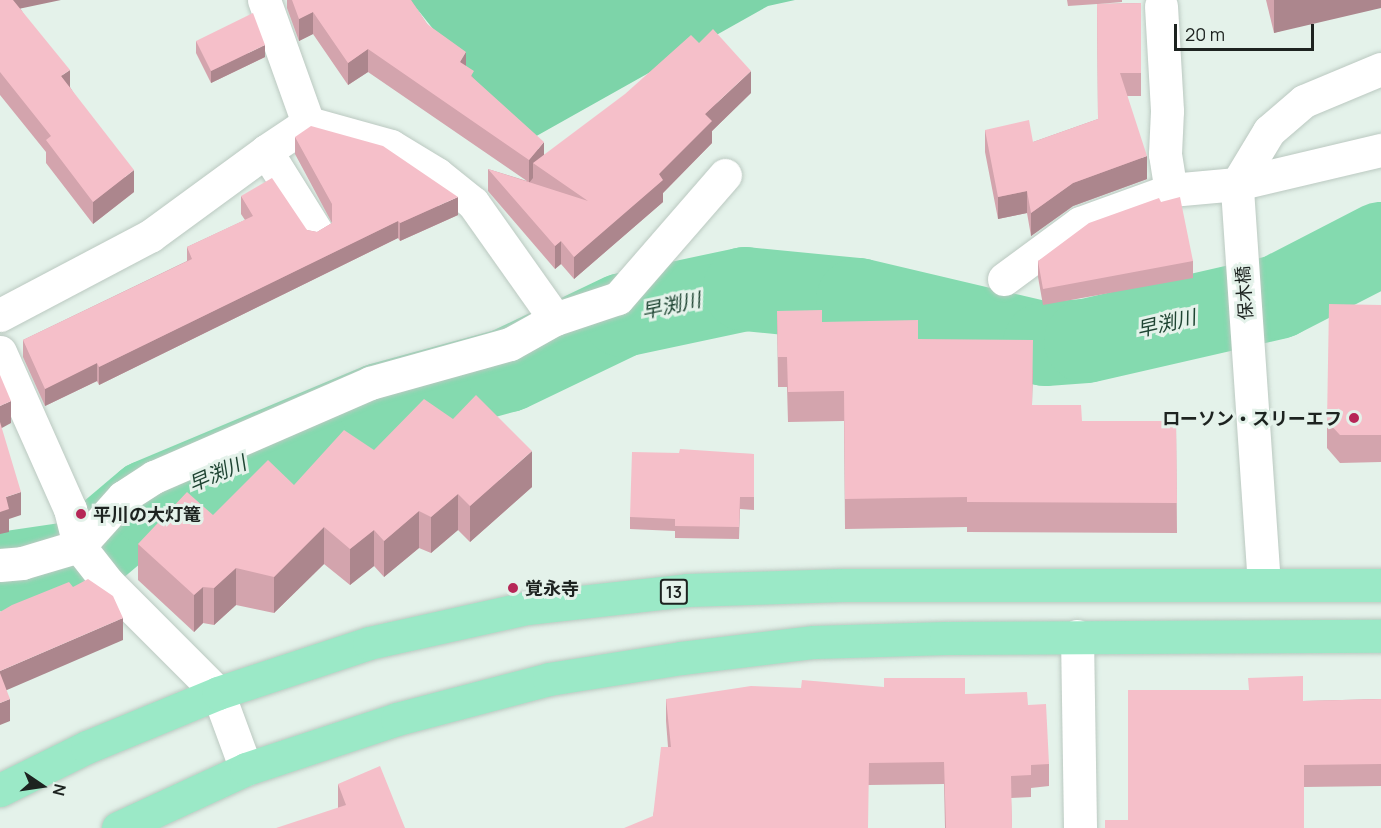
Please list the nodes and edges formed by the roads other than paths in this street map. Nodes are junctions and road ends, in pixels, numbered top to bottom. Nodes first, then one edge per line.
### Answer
1 (264, 0) edge
2 (1161, 6) dead end
3 (1381, 69) edge
4 (308, 123) junction
5 (266, 150) junction
6 (1381, 150) edge
7 (725, 175) dead end
8 (1237, 184) junction
9 (1171, 190) junction
10 (316, 231) edge
11 (1004, 279) dead end
12 (0, 315) edge
13 (555, 319) junction
14 (0, 352) edge
15 (79, 546) junction
16 (0, 565) edge
17 (1264, 585) junction
18 (1381, 585) edge
19 (1077, 636) junction
20 (1381, 636) edge
21 (218, 693) junction
22 (246, 769) junction
23 (0, 790) edge
24 (118, 828) edge
25 (1080, 828) edge

1 - 4 street
2 - 9 street
3 - 8 street
4 - 5 street
4 - 13 street
5 - 10 street
5 - 12 street
6 - 8 street
7 - 13 street
8 - 9 street
8 - 17 street, 保木橋
9 - 11 street
13 - 15 street
14 - 15 street
15 - 16 street
15 - 21 street
17 - 18 main road, 13
17 - 21 main road, 13
19 - 20 main road
19 - 22 main road
19 - 25 street
21 - 22 street
21 - 23 main road, 13
22 - 24 main road

